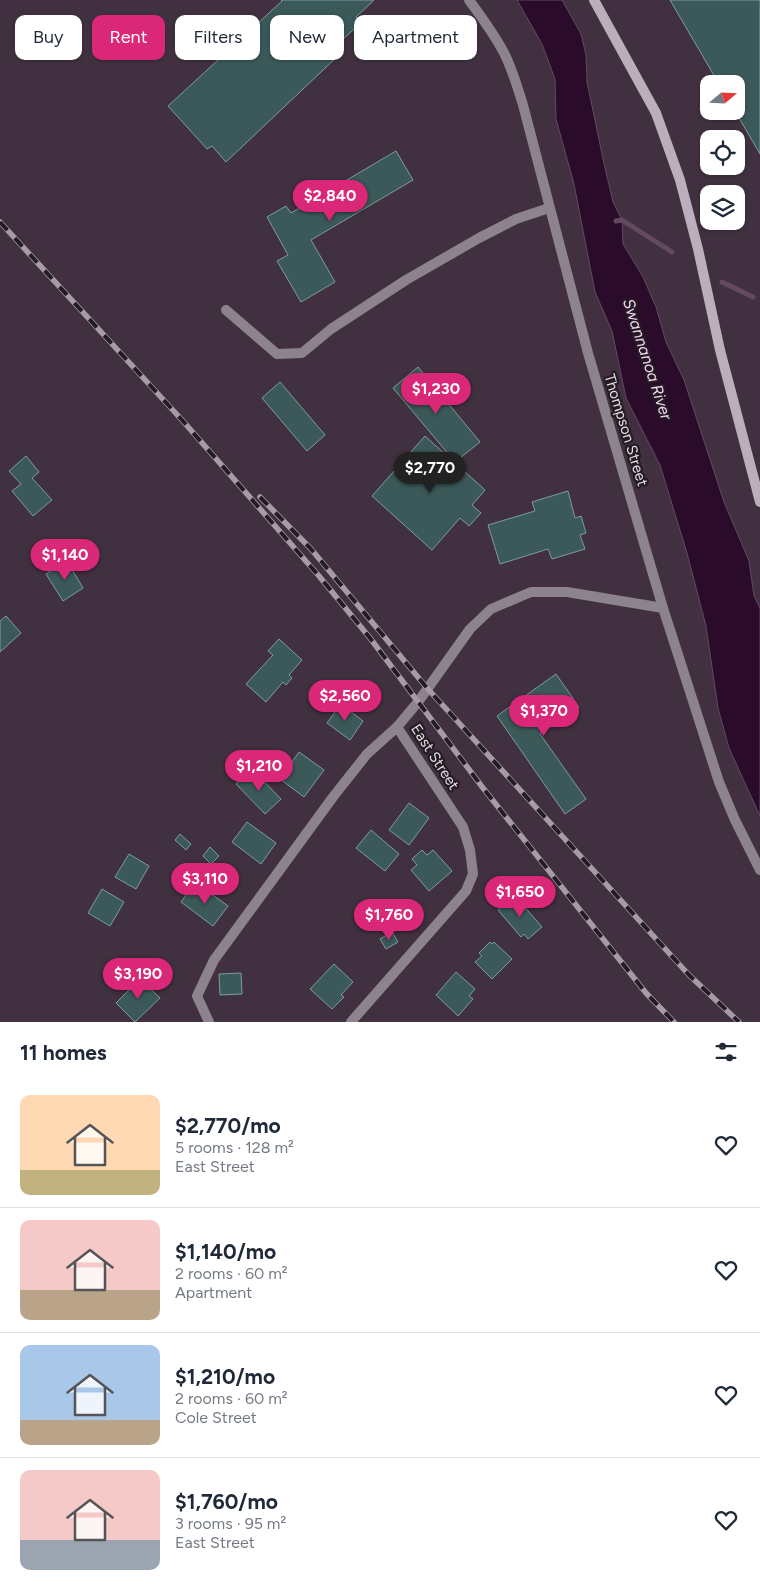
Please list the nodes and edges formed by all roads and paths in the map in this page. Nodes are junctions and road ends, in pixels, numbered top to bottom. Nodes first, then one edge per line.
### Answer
1 (469, 0) edge
2 (594, 0) edge
3 (549, 208) junction
4 (226, 310) dead end
5 (760, 502) edge
6 (664, 608) junction
7 (397, 727) junction
8 (760, 870) edge
9 (209, 1022) edge
10 (351, 1022) edge

1 - 3 street, Thompson Street
2 - 5 main road
3 - 4 street
3 - 6 street, Thompson Street
6 - 7 street, East Street
6 - 8 street, Thompson Street
7 - 9 street
7 - 10 street, East Street

